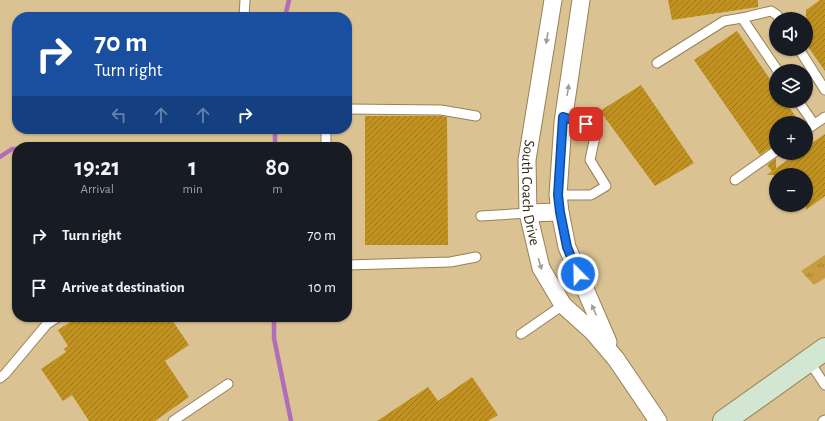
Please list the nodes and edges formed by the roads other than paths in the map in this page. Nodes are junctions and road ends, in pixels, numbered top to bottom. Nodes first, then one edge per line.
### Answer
1 (246, 0) edge
2 (553, 0) edge
3 (581, 0) edge
4 (245, 12) edge
5 (772, 12) edge
6 (742, 18) junction
7 (803, 56) edge
8 (657, 63) dead end
9 (773, 64) edge
10 (825, 90) edge
11 (803, 108) edge
12 (352, 109) edge
13 (476, 116) dead end
14 (825, 116) edge
15 (563, 117) junction
16 (814, 124) joint
17 (769, 156) edge
18 (735, 180) dead end
19 (558, 195) junction
20 (560, 212) junction
21 (528, 213) junction
22 (481, 216) dead end
23 (476, 257) dead end
24 (352, 265) edge
25 (563, 305) junction
26 (50, 322) edge
27 (521, 334) dead end
28 (817, 355) edge
29 (616, 359) junction
30 (0, 378) edge
31 (228, 384) dead end
32 (825, 385) edge
33 (173, 421) edge
34 (658, 421) edge
35 (724, 421) edge

1 - 4 lane
2 -> 21 street, South Coach Drive
15 -> 3 street, South Coach Drive
5 - 6 lane
6 - 8 lane
6 - 9 lane
7 - 10 lane
11 - 16 lane
12 - 13 lane
14 - 16 lane
15 - 19 street, South Coach Drive
15 - 19 lane
17 - 18 lane
19 - 20 street, South Coach Drive
20 - 21 street
29 -> 20 street, South Coach Drive
21 - 22 lane
21 -> 25 street, South Coach Drive
23 - 24 lane
25 - 27 lane
25 - 29 street, South Coach Drive
26 - 30 lane
28 - 32 lane
28 - 35 main road
29 - 34 street, South Coach Drive
31 - 33 lane

